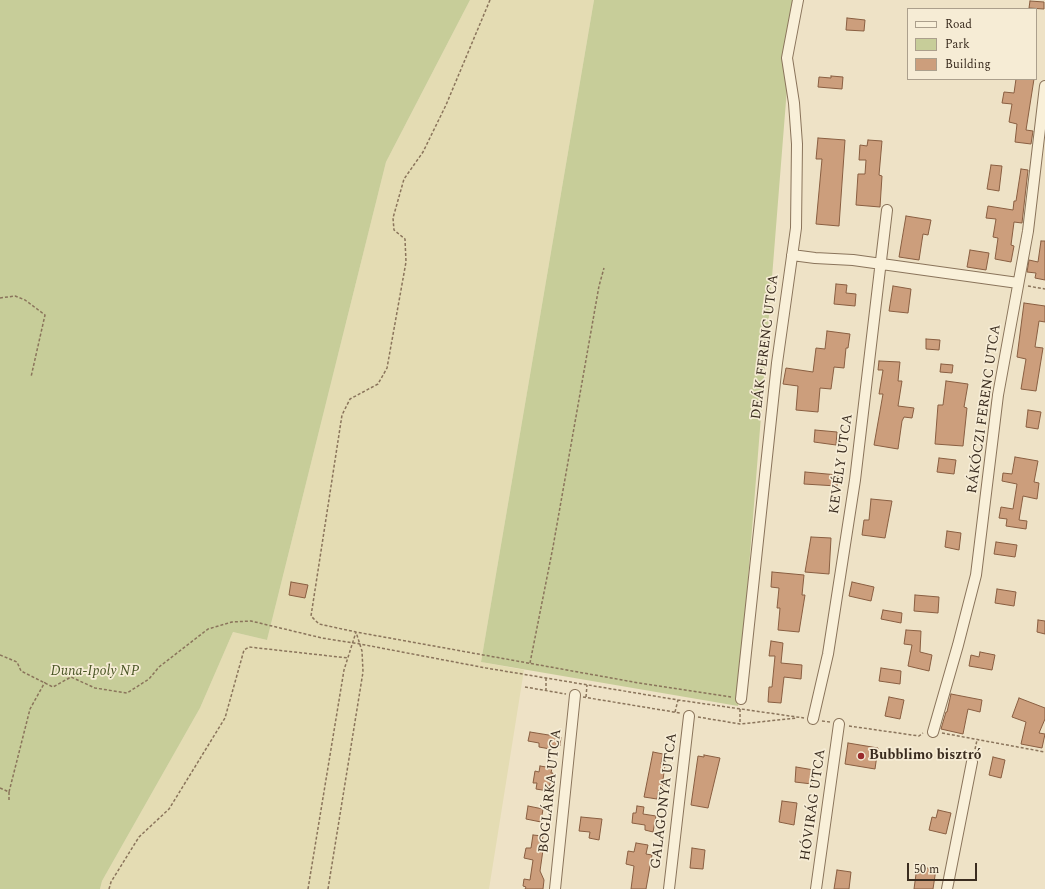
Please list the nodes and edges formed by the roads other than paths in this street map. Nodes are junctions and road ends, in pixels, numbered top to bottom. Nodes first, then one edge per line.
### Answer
1 (798, 0) edge
2 (1045, 86) edge
3 (887, 210) dead end
4 (792, 255) junction
5 (880, 264) junction
6 (1018, 283) junction
7 (575, 695) road end
8 (741, 699) road end
9 (689, 716) road end
10 (813, 719) dead end
11 (839, 724) road end
12 (932, 732) road end
13 (972, 762) road end
14 (555, 889) edge
15 (669, 889) edge
16 (816, 889) edge
17 (947, 889) edge

1 - 4 street, DEÁK FERENC UTCA
2 - 6 street, RÁKÓCZI FERENC UTCA
3 - 5 street, KEVÉLY UTCA
4 - 5 street
4 - 8 street, DEÁK FERENC UTCA
5 - 6 street
5 - 10 street, KEVÉLY UTCA
6 - 12 street, RÁKÓCZI FERENC UTCA
7 - 14 street, BOGLÁRKA UTCA
9 - 15 street, GALAGONYA UTCA
11 - 16 street, HÓVIRÁG UTCA
13 - 17 street

